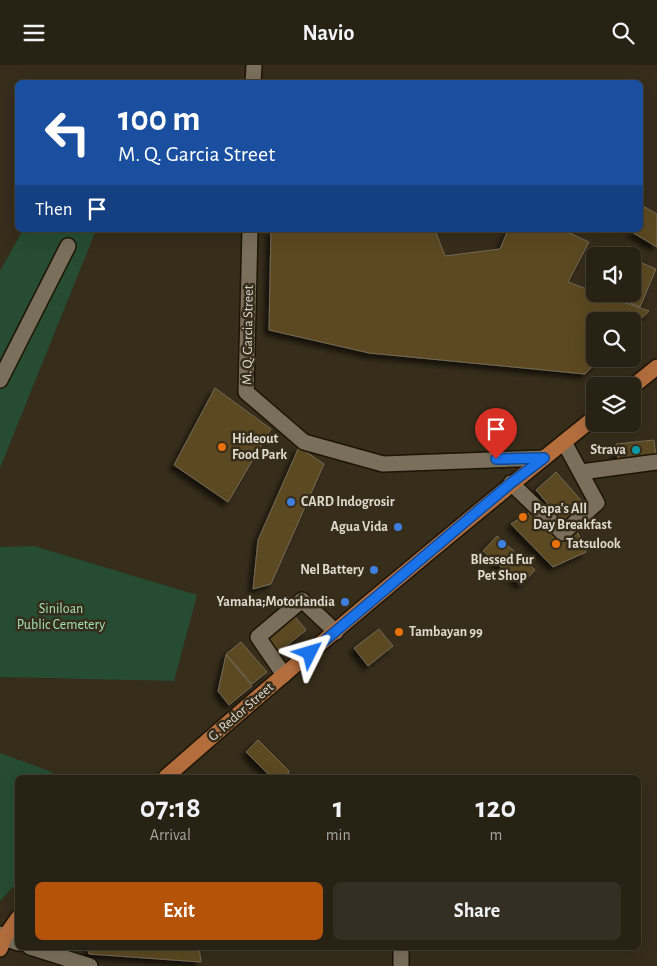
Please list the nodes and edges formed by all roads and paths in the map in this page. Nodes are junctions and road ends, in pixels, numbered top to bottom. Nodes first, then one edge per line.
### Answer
1 (254, 65) edge
2 (253, 80) edge
3 (250, 232) edge
4 (68, 246) dead end
5 (657, 367) edge
6 (0, 380) edge
7 (641, 380) edge
8 (586, 424) edge
9 (564, 442) junction
10 (544, 458) junction
11 (657, 462) edge
12 (581, 472) junction
13 (511, 483) junction
14 (336, 632) junction
15 (284, 675) junction
16 (168, 775) edge
17 (15, 923) edge
18 (5, 941) edge
19 (39, 950) edge
20 (401, 950) edge
21 (90, 966) edge
22 (401, 966) edge

1 - 2 street
3 - 10 street, M. Q. Garcia Street
4 - 6 street
5 - 7 main road
8 - 9 main road, G. Redor Street
9 - 10 main road, G. Redor Street
9 - 12 street
10 - 13 main road, G. Redor Street
11 - 12 street
12 - 13 street
13 - 14 main road, G. Redor Street
14 - 15 main road, G. Redor Street
14 - 15 street
15 - 16 main road, G. Redor Street
17 - 18 main road
19 - 21 street
20 - 22 street

